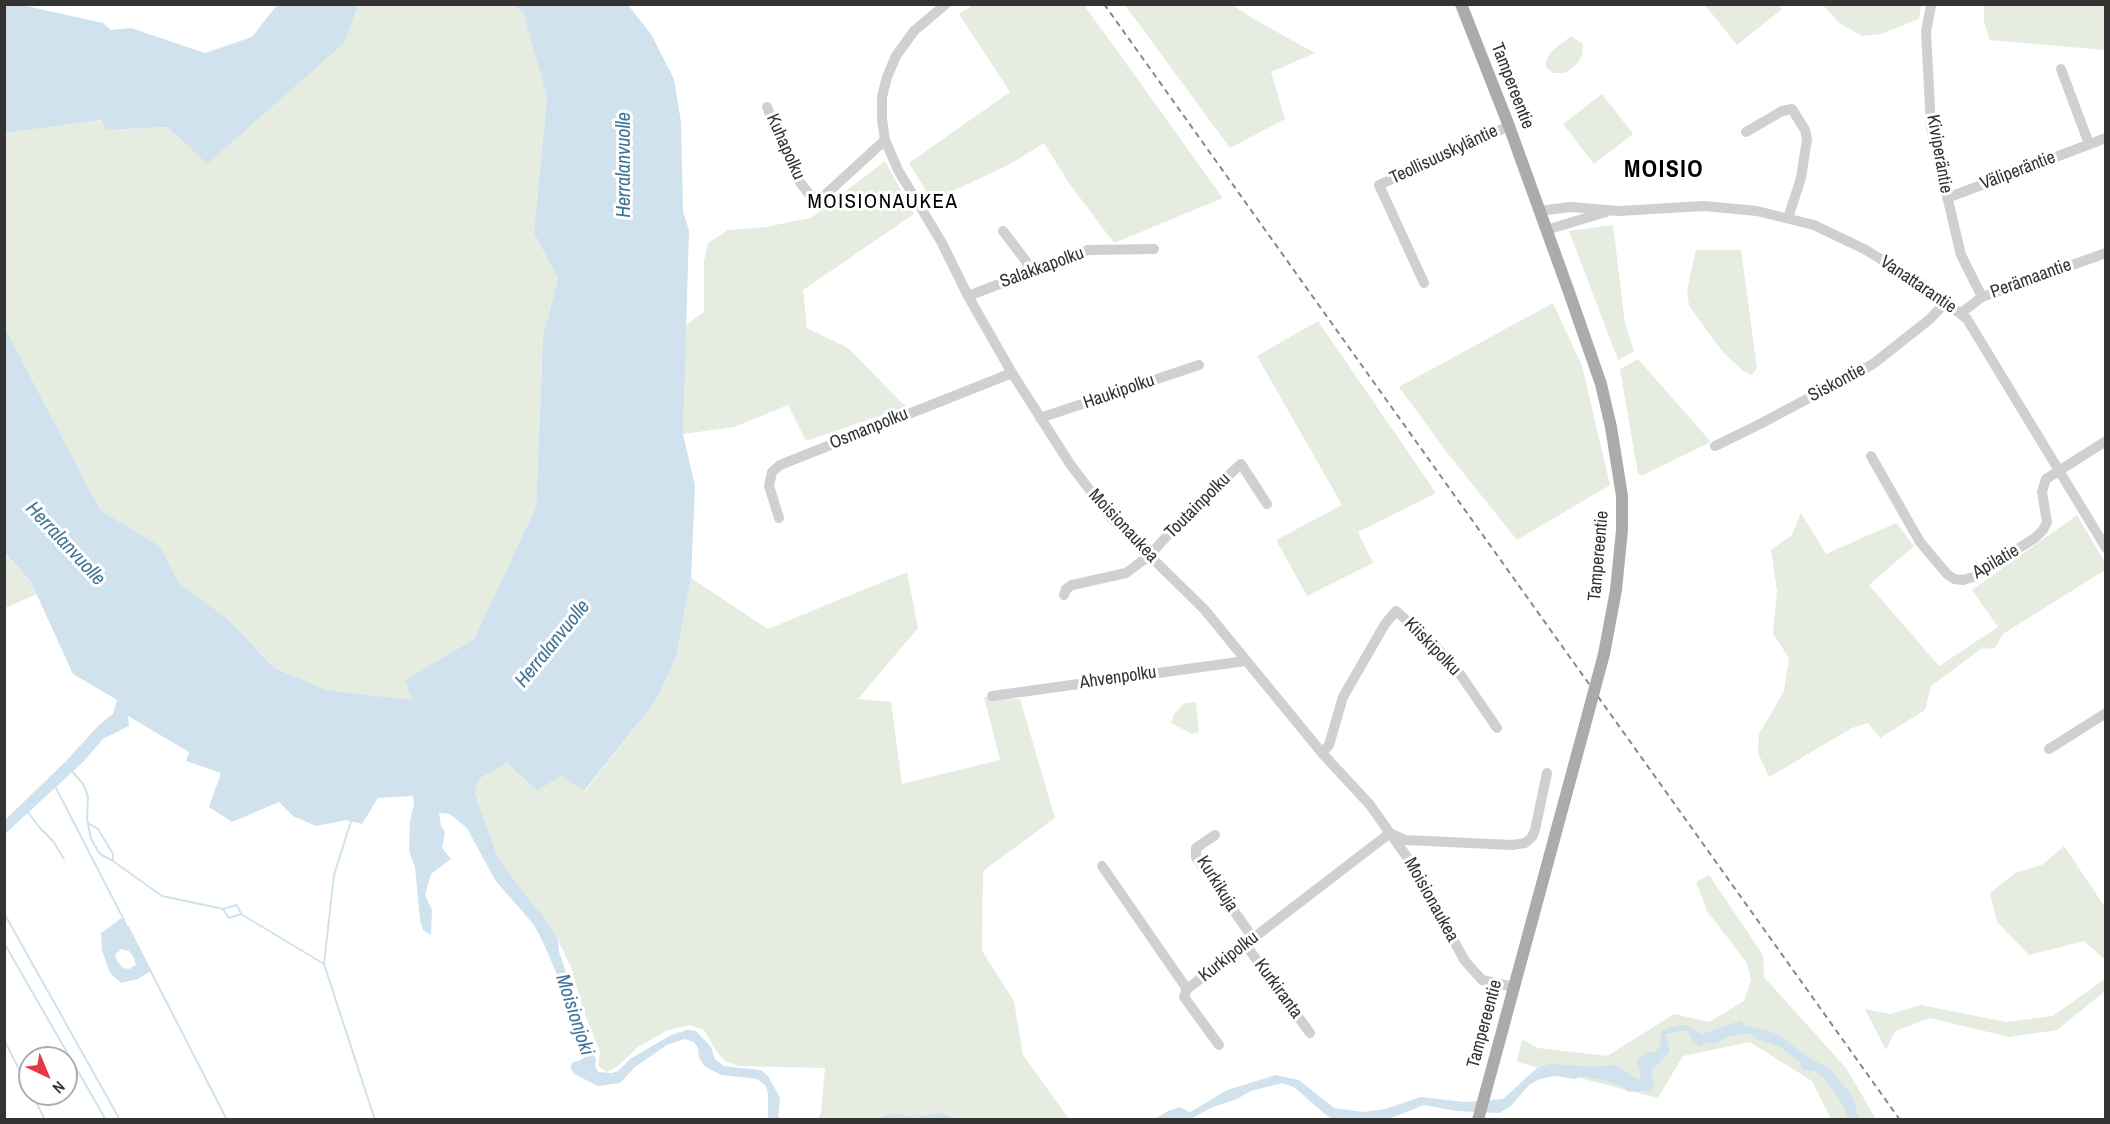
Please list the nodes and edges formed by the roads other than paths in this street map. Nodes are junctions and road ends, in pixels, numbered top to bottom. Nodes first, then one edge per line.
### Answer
1 (1461, 4) edge
2 (945, 5) edge
3 (1931, 6) dead end
4 (2061, 69) dead end
5 (767, 107) dead end
6 (1509, 126) junction
7 (1746, 132) dead end
8 (2106, 138) edge
9 (885, 140) junction
10 (2089, 144) junction
11 (1947, 198) junction
12 (1539, 211) junction
13 (1609, 211) junction
14 (1788, 218) junction
15 (1546, 230) junction
16 (1003, 231) dead end
17 (1154, 249) dead end
18 (2106, 253) edge
19 (1031, 273) junction
20 (1424, 283) dead end
21 (968, 296) junction
22 (1982, 297) junction
23 (1946, 302) junction
24 (1961, 313) junction
25 (1199, 365) dead end
26 (1012, 373) junction
27 (1040, 418) junction
28 (2106, 441) edge
29 (1714, 446) dead end
30 (1871, 456) dead end
31 (2057, 471) junction
32 (1267, 504) dead end
33 (779, 518) dead end
34 (2106, 548) edge
35 (1149, 556) junction
36 (1064, 595) dead end
37 (1245, 661) junction
38 (992, 696) dead end
39 (2106, 713) edge
40 (1497, 728) dead end
41 (2049, 749) dead end
42 (1322, 753) junction
43 (1548, 773) dead end
44 (1390, 833) junction
45 (1215, 835) dead end
46 (1102, 866) dead end
47 (1249, 941) junction
48 (1514, 987) junction
49 (1186, 989) junction
50 (1310, 1033) dead end
51 (1219, 1045) dead end
52 (1479, 1117) edge

1 - 6 main road, Tampereentie
2 - 9 street, Moisionaukea
3 - 11 street, Kiviperäntie
4 - 10 street
5 - 9 street, Kuhapolku
6 - 12 main road, Tampereentie
6 - 20 street, Teollisuuskyläntie
7 - 14 street
8 - 10 street, Väliperäntie
9 - 21 street, Moisionaukea
10 - 11 street, Väliperäntie
11 - 22 street, Kiviperäntie
12 - 13 street, Vanattarantie
12 - 15 main road, Tampereentie
13 - 14 street, Vanattarantie
13 - 15 street, Vanattarantie
14 - 23 street, Vanattarantie
15 - 48 main road, Tampereentie, bridge
16 - 19 street
17 - 19 street, Salakkapolku
18 - 22 street, Perämaantie
19 - 21 street, Salakkapolku
21 - 26 street, Moisionaukea
22 - 24 street, Perämaantie
23 - 24 street, Vanattarantie
23 - 29 street, Siskontie
24 - 31 street, Vanattarantie
25 - 27 street, Haukipolku
26 - 27 street, Moisionaukea
26 - 33 street, Osmanpolku
27 - 35 street, Moisionaukea
28 - 31 street
30 - 31 street, Apilatie
31 - 34 street, Vanattarantie
32 - 35 street, Toutainpolku
35 - 36 street
35 - 37 street, Moisionaukea
37 - 38 street, Ahvenpolku
37 - 42 street, Moisionaukea
39 - 41 street
40 - 42 street, Kiiskipolku
42 - 44 street, Moisionaukea
43 - 44 street
44 - 47 street, Kurkipolku
44 - 48 street, Moisionaukea
45 - 47 street, Kurkikuja
46 - 49 street, Kurkipolku
47 - 49 street, Kurkipolku
47 - 50 street, Kurkiranta
48 - 52 main road, Tampereentie
49 - 51 street

